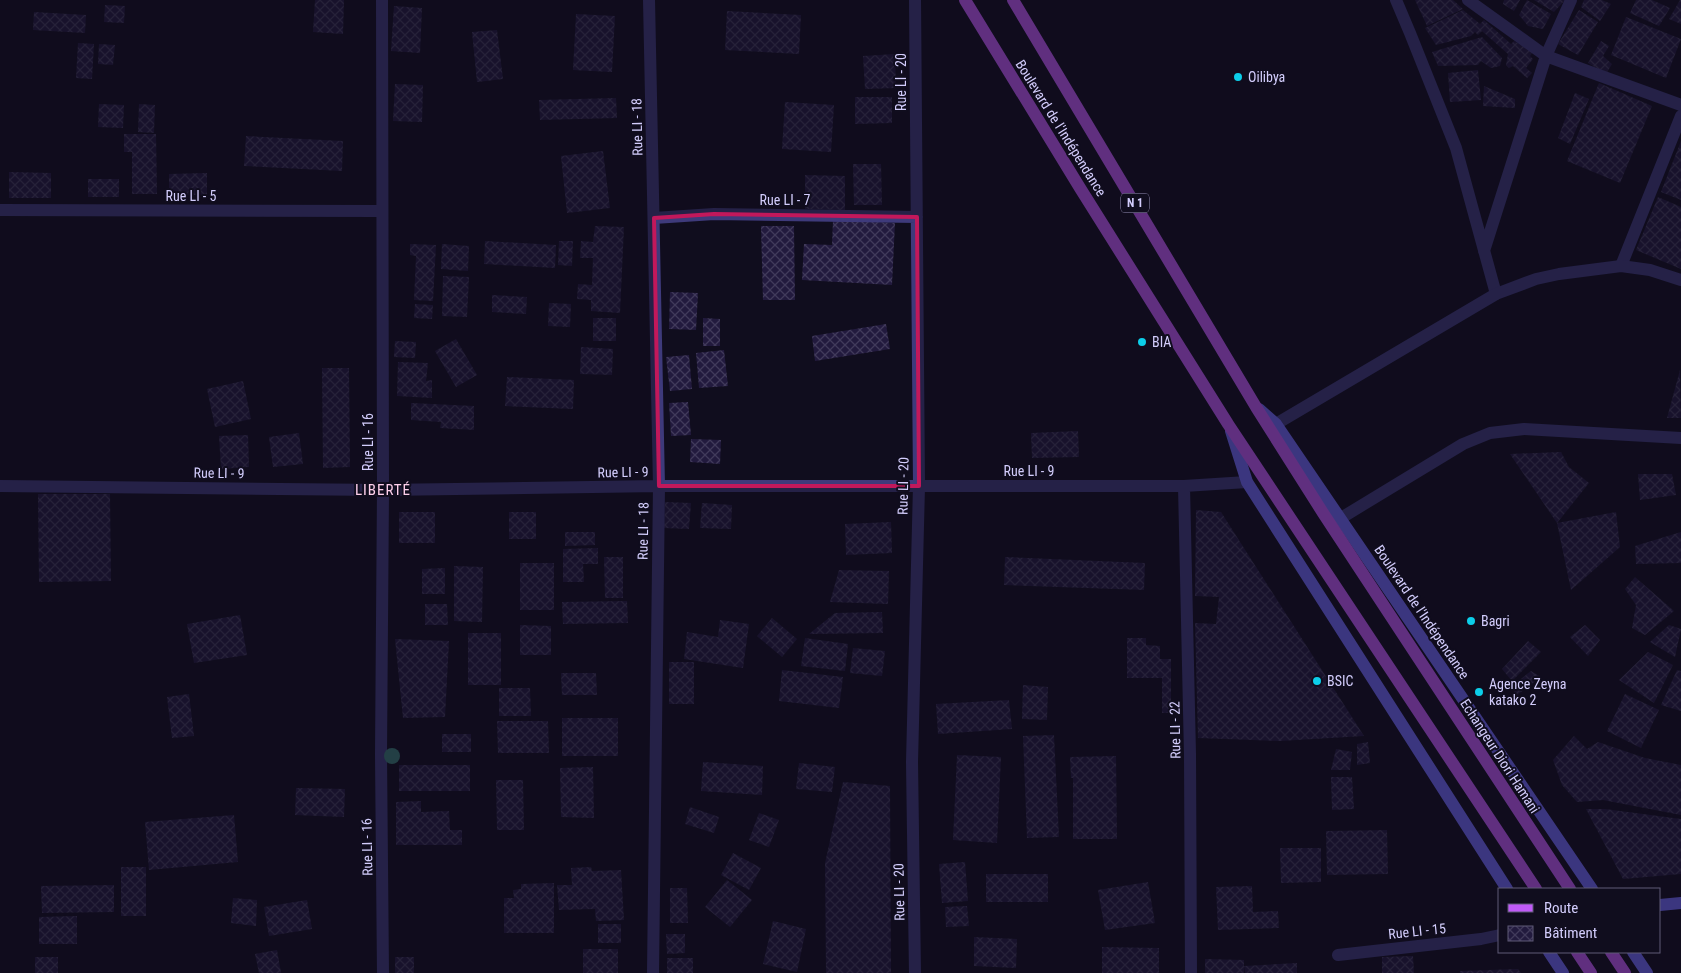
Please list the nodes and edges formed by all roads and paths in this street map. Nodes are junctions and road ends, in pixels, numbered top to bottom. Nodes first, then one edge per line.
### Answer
1 (382, 0) edge
2 (649, 0) edge
3 (915, 0) edge
4 (965, 0) edge
5 (1013, 0) edge
6 (1396, 0) edge
7 (1468, 0) edge
8 (1571, 0) edge
9 (1546, 56) junction
10 (1681, 106) edge
11 (1681, 116) edge
12 (0, 210) edge
13 (382, 212) junction
14 (916, 216) junction
15 (654, 218) junction
16 (1484, 251) junction
17 (1621, 266) junction
18 (1681, 280) edge
19 (1496, 294) junction
20 (1256, 407) junction
21 (1228, 424) junction
22 (1276, 424) junction
23 (1681, 438) edge
24 (1247, 482) junction
25 (0, 486) edge
26 (659, 486) junction
27 (918, 486) junction
28 (1184, 486) junction
29 (383, 490) junction
30 (1323, 513) joint
31 (1340, 518) junction
32 (1506, 888) edge
33 (1535, 888) edge
34 (1569, 888) edge
35 (1591, 888) edge
36 (1681, 903) edge
37 (1661, 905) edge
38 (1498, 935) edge
39 (1549, 953) edge
40 (1578, 953) edge
41 (1612, 953) edge
42 (1634, 953) edge
43 (1338, 955) dead end
44 (384, 973) edge
45 (652, 973) edge
46 (915, 973) edge
47 (1191, 973) edge
48 (1563, 973) edge
49 (1591, 973) edge
50 (1625, 973) edge
51 (1647, 973) edge

1 - 13 street, Rue LI - 16
2 - 15 street, Rue LI - 18
3 - 14 street, Rue LI - 20
4 - 21 main road, Boulevard de l'Indépendance
5 - 20 main road, Boulevard de l'Indépendance / N 1
6 - 16 street
7 - 9 street
8 - 9 street
9 - 10 street
9 - 16 street
11 - 17 street
12 - 13 street, Rue LI - 5
13 - 29 street, Rue LI - 16
14 - 15 street, Rue LI - 7
14 - 27 street, Rue LI - 20
15 - 26 street, Rue LI - 18
16 - 19 street
17 - 18 street
17 - 19 street
19 - 22 street
20 - 22 main road, Boulevard de l'Indépendance / N 1
20 - 30 main road, Boulevard de l'Indépendance
21 - 24 main road, Boulevard de l'Indépendance
21 - 33 main road, Boulevard de l'Indépendance
22 - 31 main road, Boulevard de l'Indépendance / N 1
23 - 31 street
24 - 28 street, Rue LI - 9
24 - 32 main road, Boulevard de l'Indépendance
25 - 29 street, Rue LI - 9
26 - 27 street, Rue LI - 9
26 - 29 street, Rue LI - 9
26 - 45 street, Rue LI - 18
27 - 28 street, Rue LI - 9
27 - 46 street, Rue LI - 20
28 - 47 street, Rue LI - 22
29 - 44 street, Rue LI - 16
30 - 34 main road, Echangeur Diori Hamani
31 - 35 main road, Boulevard de l'Indépendance / N 1
36 - 37 main road
38 - 43 street, Rue LI - 15
39 - 48 main road
40 - 49 main road
41 - 50 main road
42 - 51 main road

